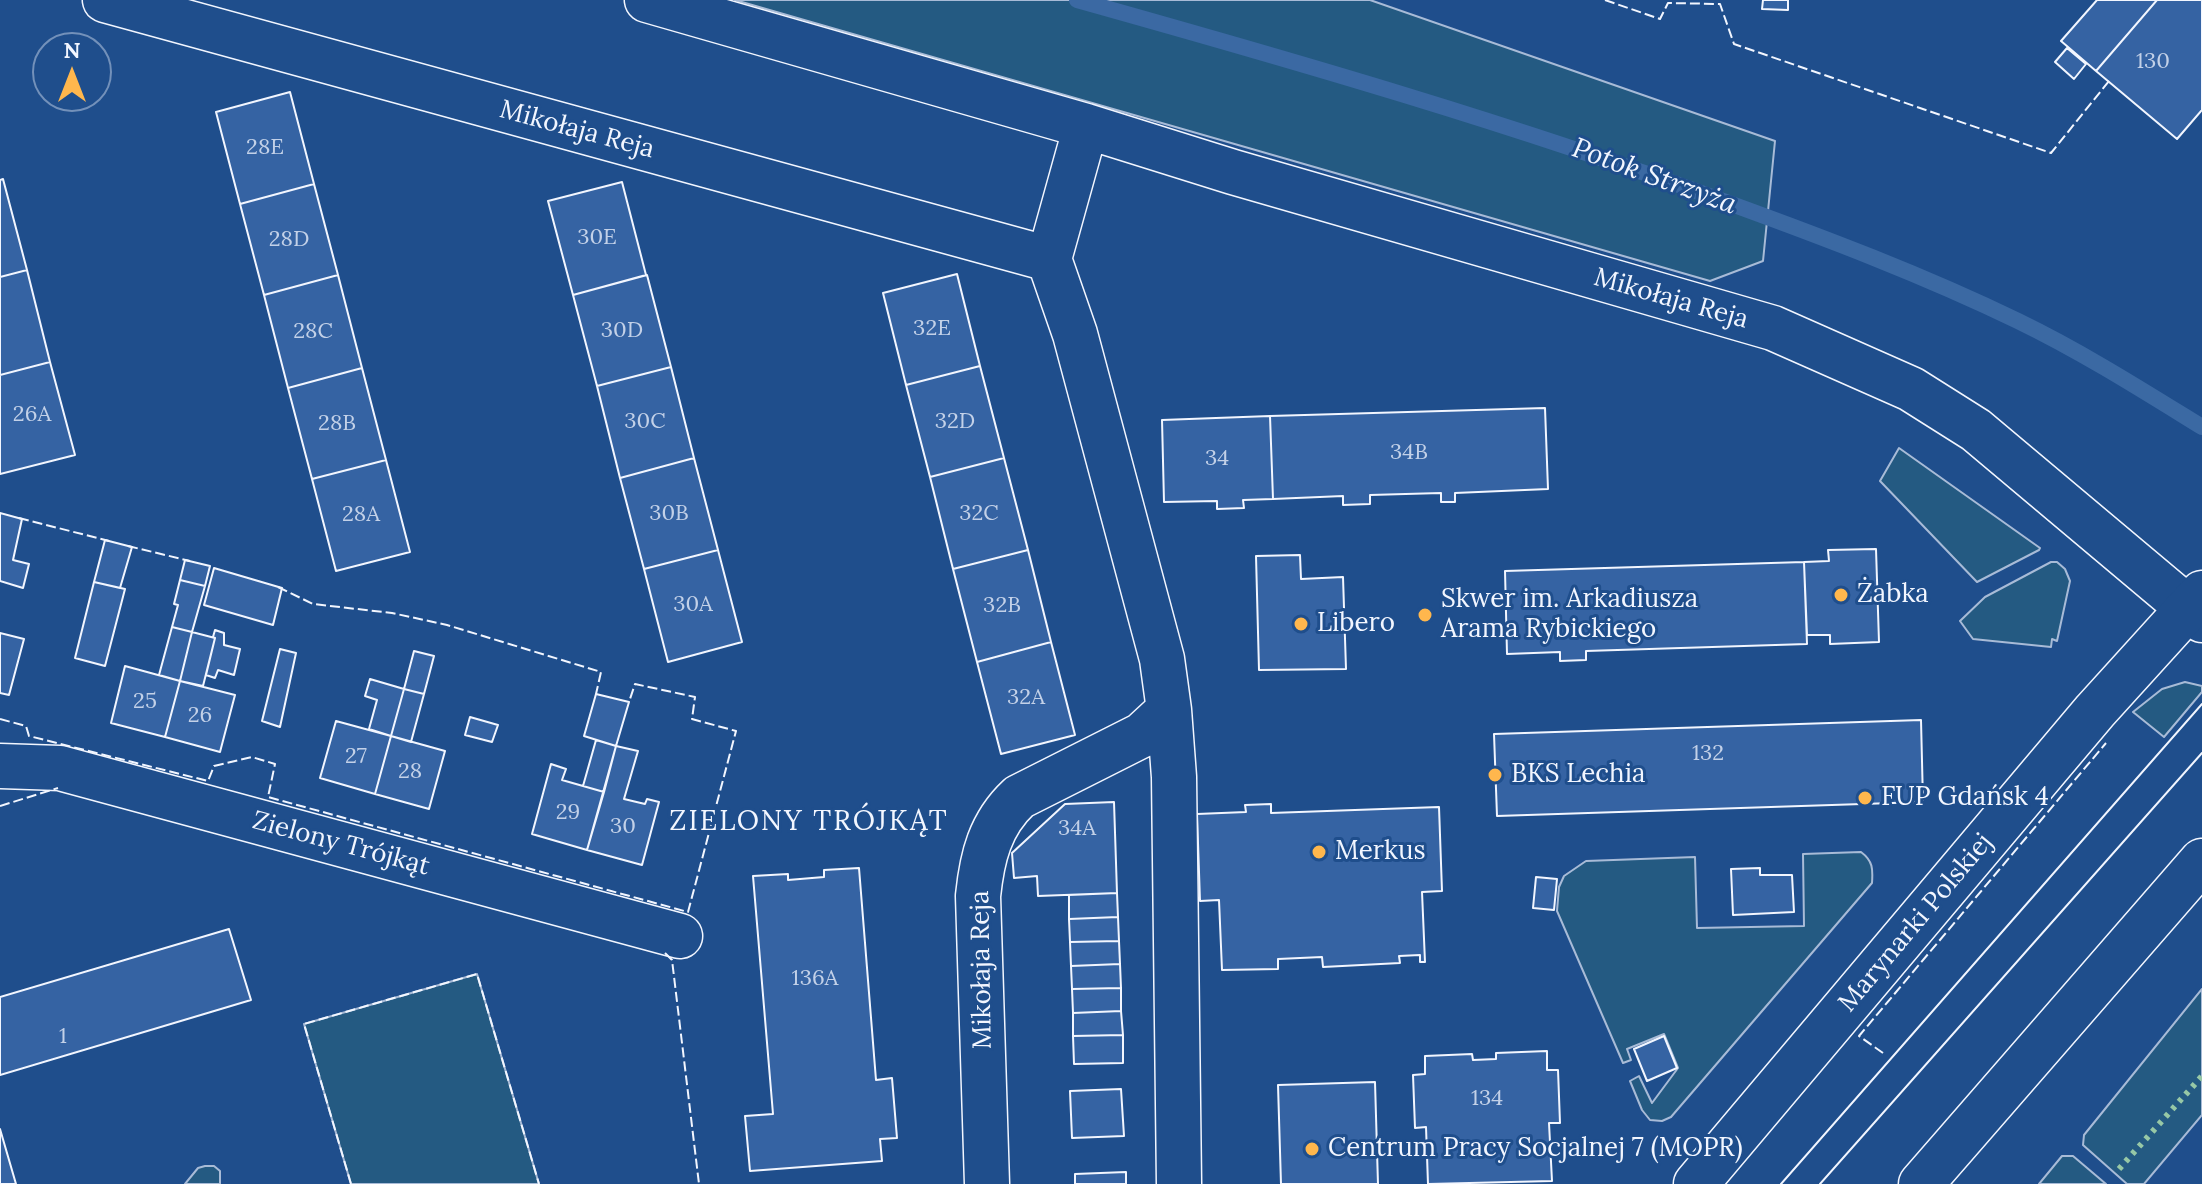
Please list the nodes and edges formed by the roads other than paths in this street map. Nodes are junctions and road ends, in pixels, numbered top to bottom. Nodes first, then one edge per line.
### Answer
1 (105, 0) edge
2 (647, 0) edge
3 (1086, 126) junction
4 (1049, 259) junction
5 (2197, 607) edge
6 (1169, 710) junction
7 (0, 766) edge
8 (2202, 861) edge
9 (680, 936) dead end
10 (987, 1184) edge
11 (1179, 1184) edge
12 (1696, 1184) edge
13 (1921, 1184) edge

1 - 4 street, Mikołaja Reja
2 - 3 street, Mikołaja Reja
3 - 4 street
3 - 5 street, Mikołaja Reja
4 - 6 street
5 - 12 street, Marynarki Polskiej
6 - 10 street, Mikołaja Reja
6 - 11 street
7 - 9 street, Zielony Trójkąt
8 - 13 street

